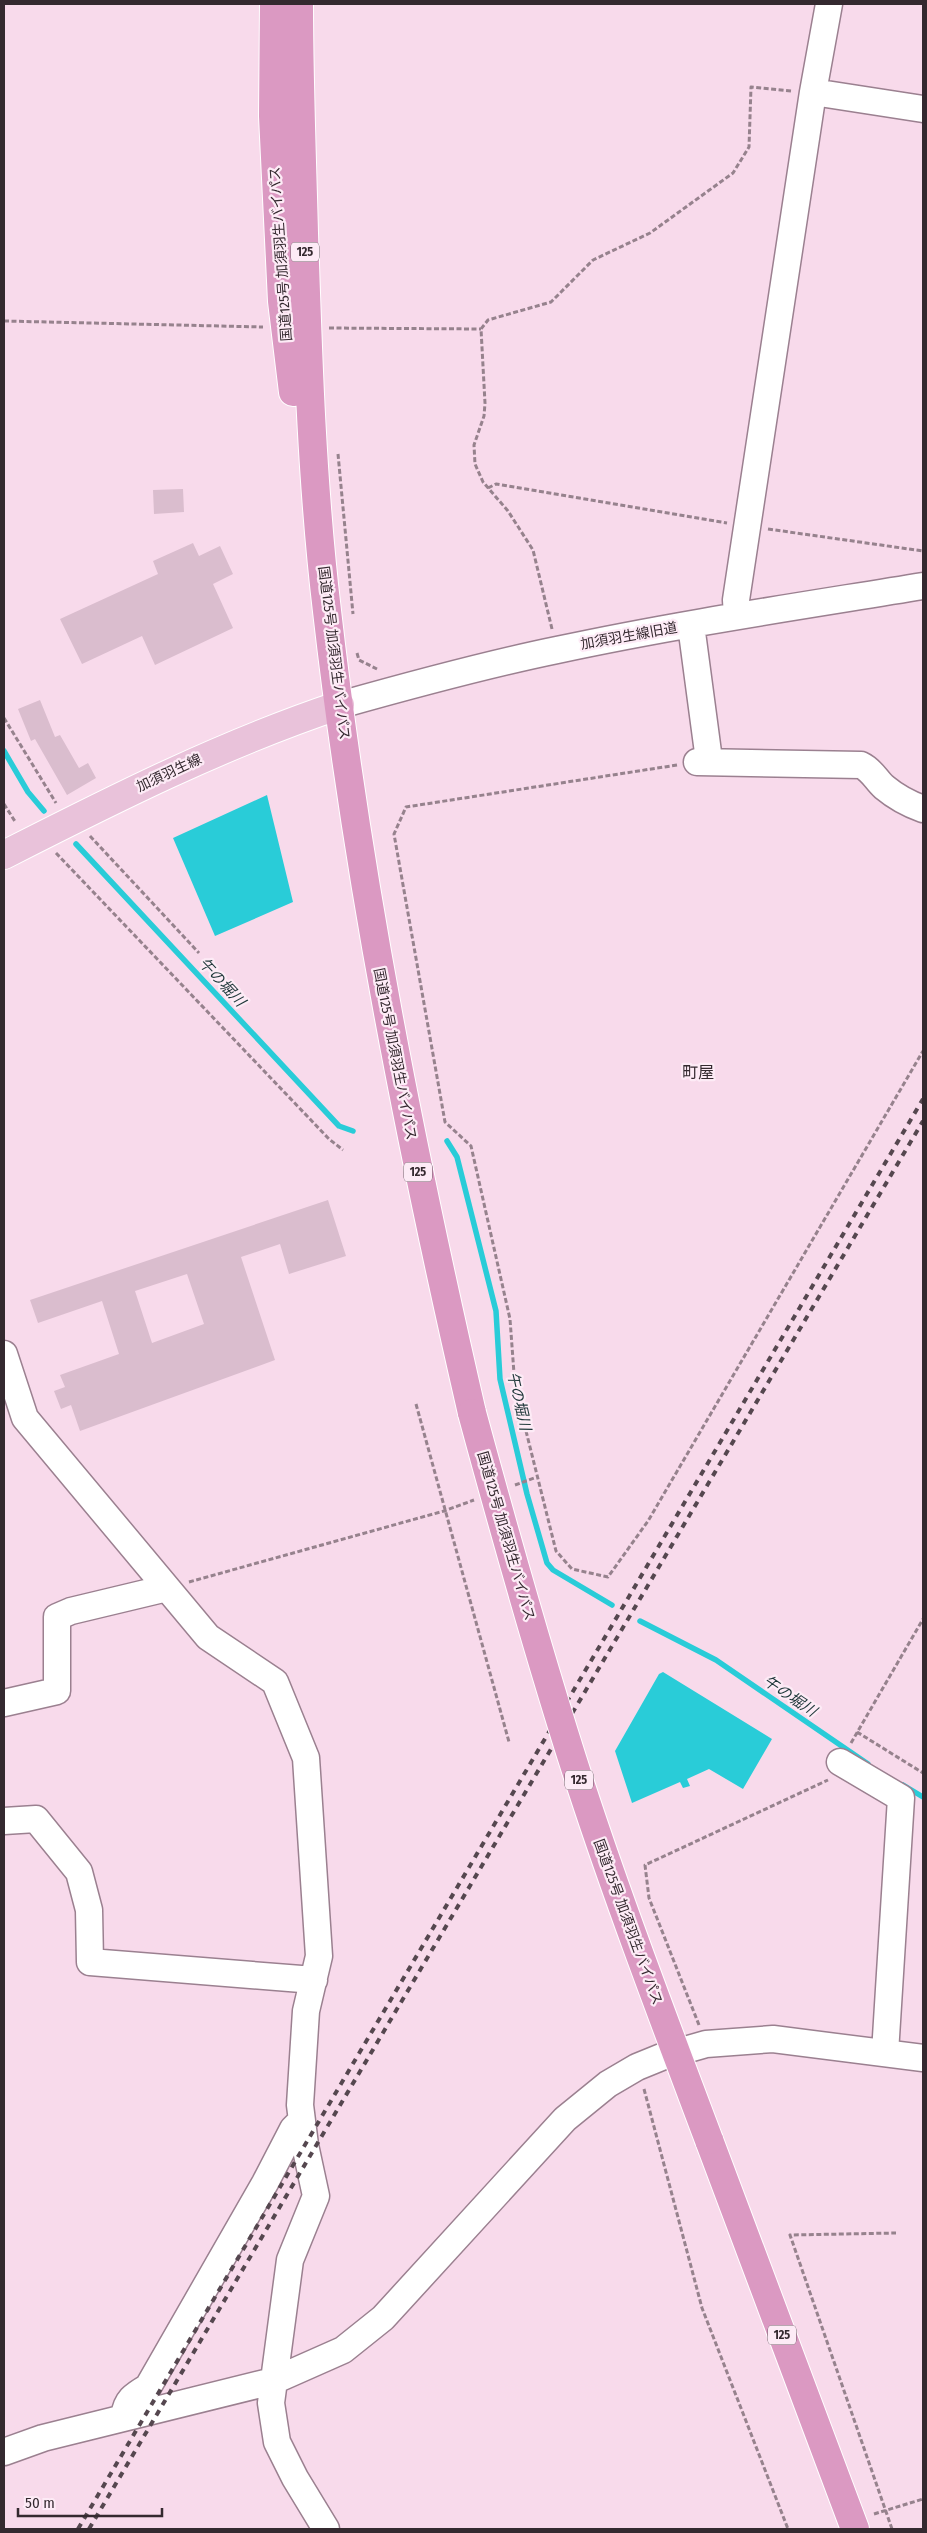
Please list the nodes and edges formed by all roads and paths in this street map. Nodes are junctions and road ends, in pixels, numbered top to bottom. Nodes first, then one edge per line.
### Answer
1 (274, 4) edge
2 (299, 4) edge
3 (828, 4) edge
4 (813, 92) junction
5 (923, 109) edge
6 (4, 321) edge
7 (315, 328) junction
8 (481, 329) junction
9 (338, 444) dead end
10 (488, 488) junction
11 (747, 526) junction
12 (923, 551) edge
13 (923, 586) edge
14 (737, 616) junction
15 (353, 619) dead end
16 (691, 625) junction
17 (356, 648) dead end
18 (557, 650) junction
19 (377, 669) dead end
20 (340, 705) junction
21 (4, 718) edge
22 (703, 761) junction
23 (923, 809) edge
24 (75, 818) junction
25 (43, 834) junction
26 (4, 855) edge
27 (199, 953) dead end
28 (923, 1051) edge
29 (343, 1150) dead end
30 (4, 1354) edge
31 (416, 1404) dead end
32 (537, 1477) junction
33 (509, 1487) dead end
34 (481, 1497) dead end
35 (444, 1511) junction
36 (167, 1588) junction
37 (923, 1618) edge
38 (4, 1703) edge
39 (857, 1732) junction
40 (509, 1742) dead end
41 (840, 1762) junction
42 (923, 1773) edge
43 (4, 1821) edge
44 (314, 1980) junction
45 (706, 2044) junction
46 (885, 2053) junction
47 (923, 2058) edge
48 (637, 2067) junction
49 (301, 2121) junction
50 (896, 2233) dead end
51 (273, 2381) junction
52 (124, 2417) junction
53 (4, 2452) edge
54 (923, 2499) edge
55 (886, 2510) junction
56 (853, 2525) edge
57 (326, 2529) edge
58 (788, 2529) edge
59 (892, 2529) edge

1 - 7 highway, 国道125号 加須羽生バイパス / 125
2 - 7 highway, 国道125号 加須羽生バイパス / 125
3 - 4 street
4 - 5 street
4 - 8 path
4 - 11 street
6 - 7 path
7 - 8 path
7 - 20 highway, 国道125号 加須羽生バイパス / 125
8 - 10 path
9 - 15 path
10 - 11 path
10 - 18 path
11 - 12 path
11 - 14 street
13 - 14 street, 加須羽生線旧道
14 - 16 street, 加須羽生線旧道
16 - 18 street, 加須羽生線旧道
16 - 22 street
17 - 19 path
18 - 20 street, 加須羽生線旧道
20 - 24 main road, 加須羽生線
20 - 56 highway, 国道125号 加須羽生バイパス / 125, bridge
21 - 24 path
22 - 23 street
22 - 32 path
24 - 25 main road, 加須羽生線
24 - 27 path
25 - 26 main road, 加須羽生線
25 - 29 path
28 - 32 path
30 - 36 street
31 - 35 path
32 - 33 path
34 - 35 path
35 - 36 path
35 - 40 path
36 - 38 street
36 - 44 street
37 - 39 path
39 - 41 path
39 - 42 path
41 - 45 path
41 - 46 street
43 - 44 street
44 - 49 street
45 - 46 street
45 - 48 street
46 - 47 street
48 - 51 street
48 - 58 path
49 - 51 street
49 - 52 street
50 - 55 path
51 - 52 street
51 - 57 street
52 - 53 street
54 - 55 path
55 - 56 path
55 - 59 path

